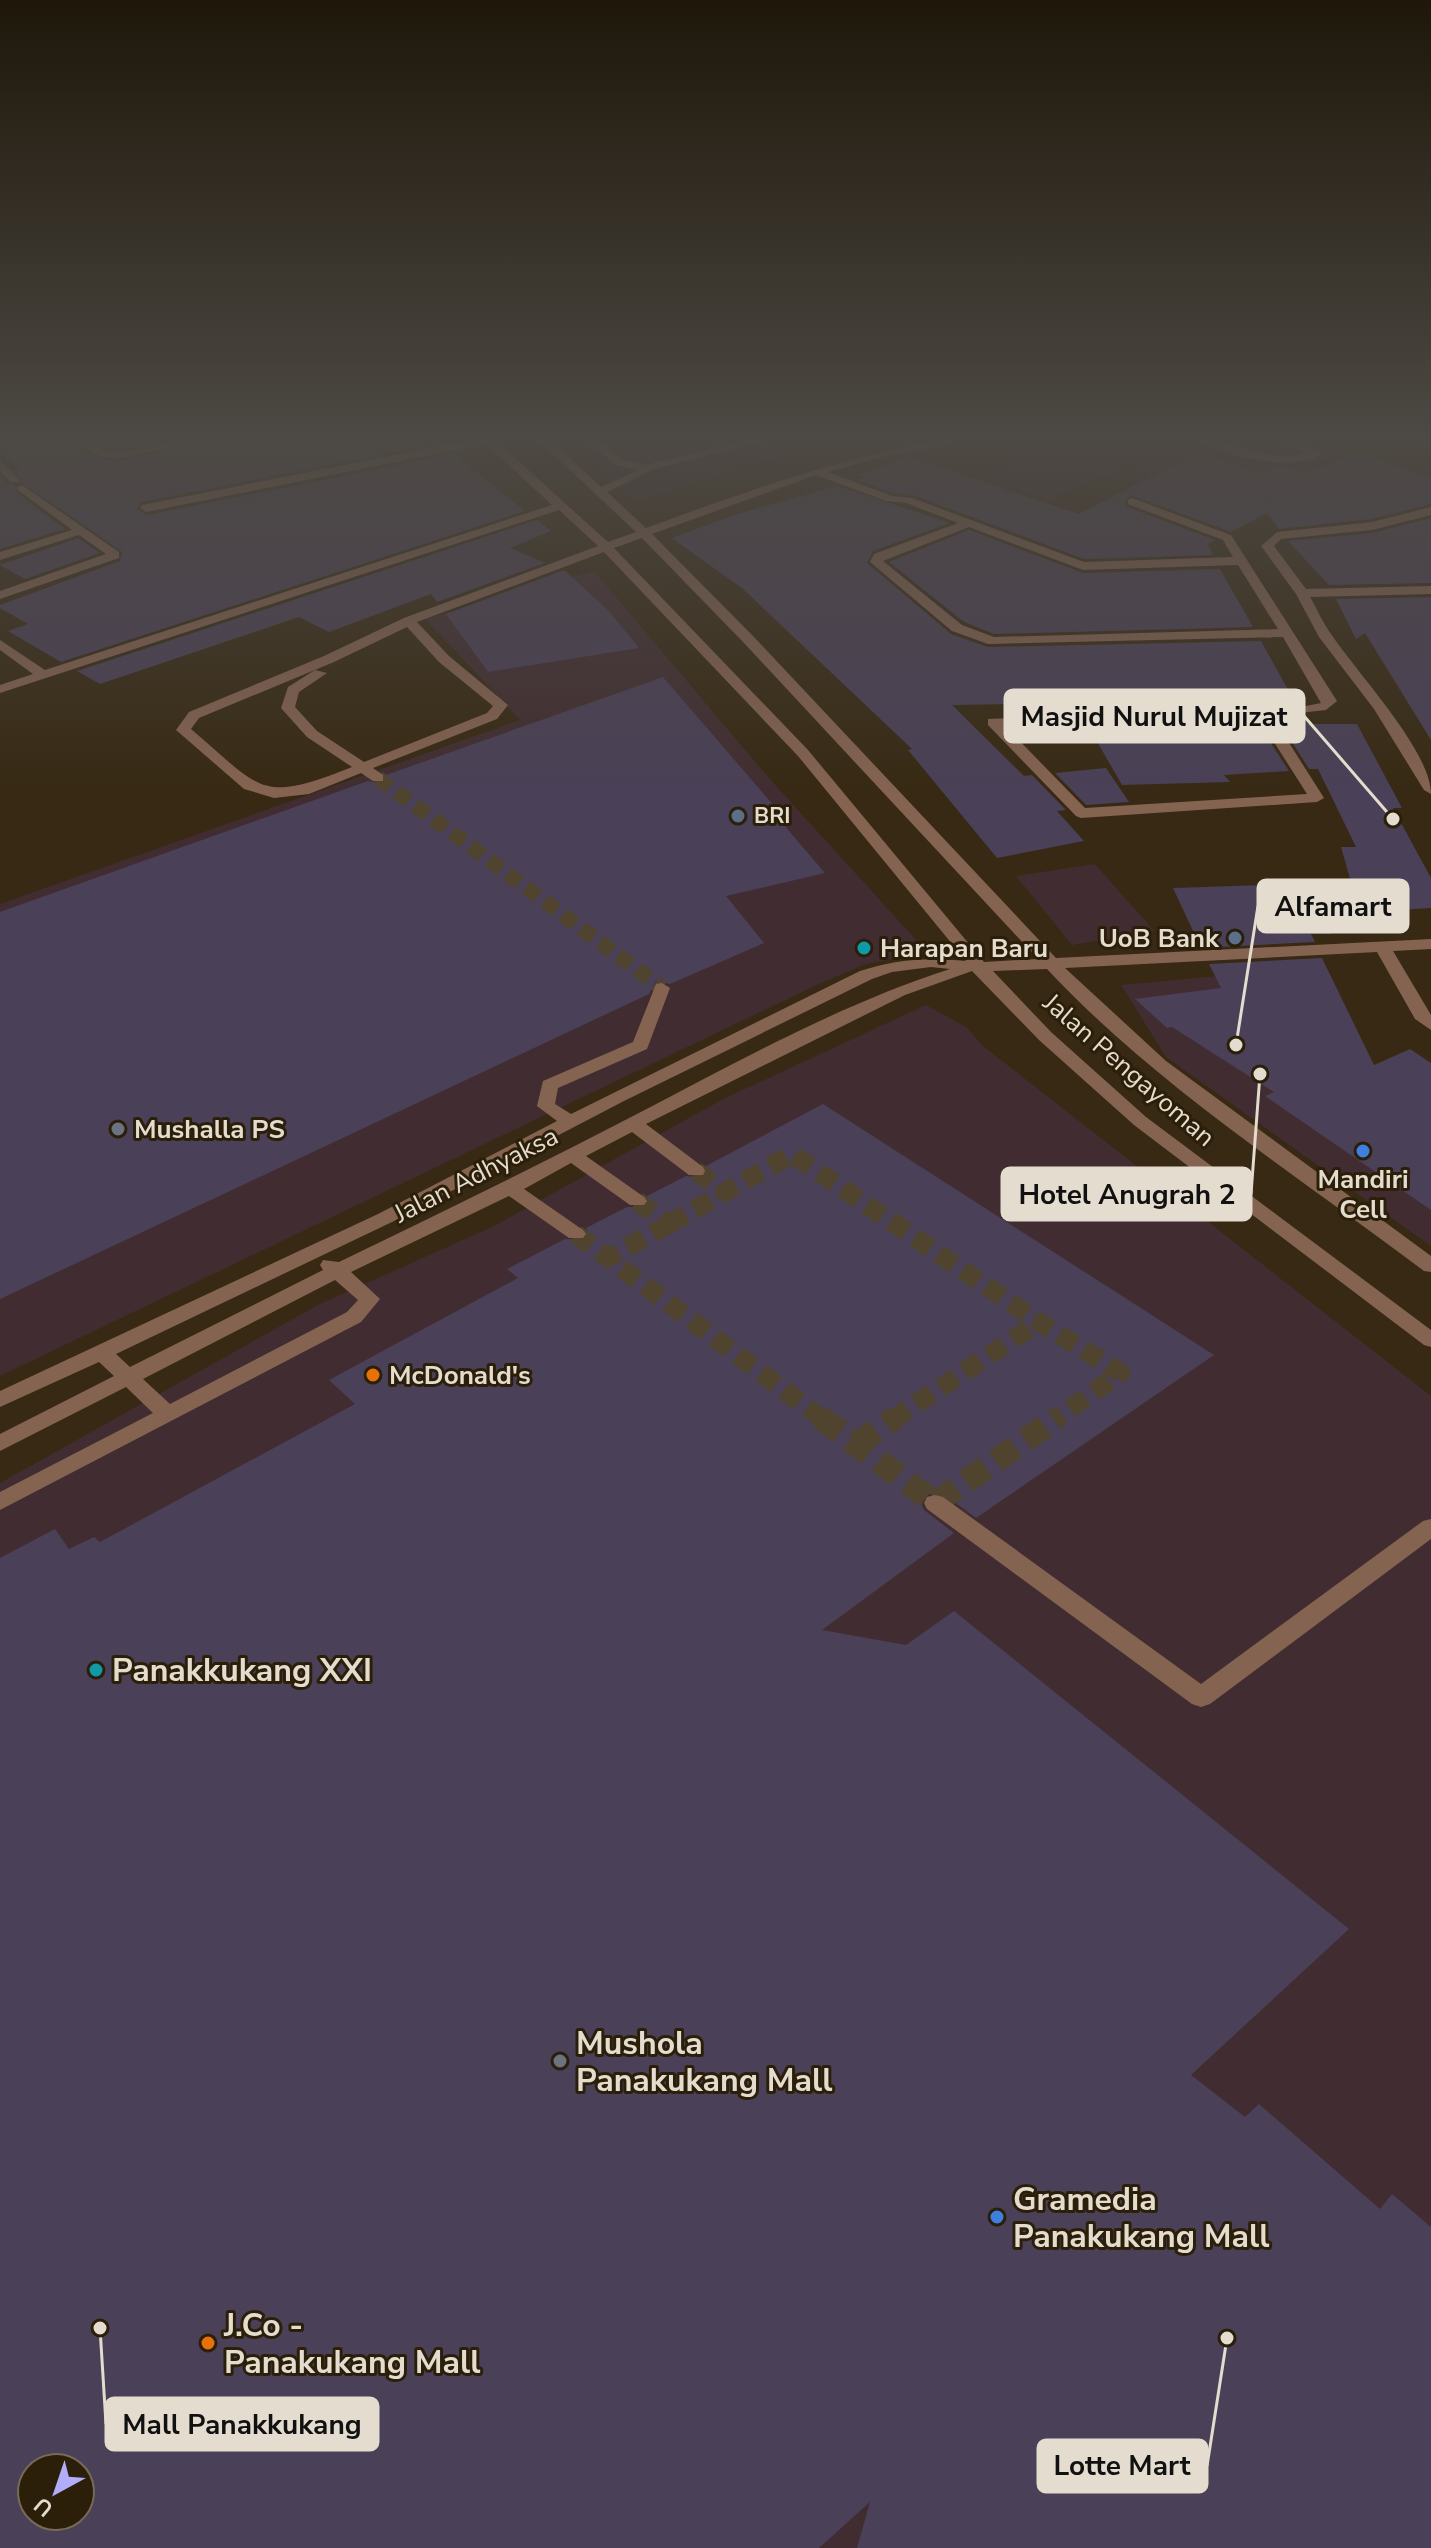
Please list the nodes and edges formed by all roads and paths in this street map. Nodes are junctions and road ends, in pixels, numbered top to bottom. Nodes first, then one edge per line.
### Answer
1 (114, 557) edge
2 (404, 557) edge
3 (586, 557) edge
4 (616, 557) edge
5 (667, 557) edge
6 (878, 557) edge
7 (1059, 557) edge
8 (1236, 557) edge
9 (1275, 557) edge
10 (1239, 561) junction
11 (1431, 590) edge
12 (1302, 593) junction
13 (0, 595) edge
14 (409, 621) junction
15 (1284, 633) junction
16 (0, 644) edge
17 (43, 675) junction
18 (0, 689) edge
19 (1263, 713) junction
20 (366, 767) junction
21 (378, 778) tunnel mouth
22 (1431, 790) edge
23 (1431, 944) edge
24 (1381, 945) junction
25 (1048, 964) junction
26 (980, 967) junction
27 (662, 988) dead end
28 (1431, 1025) edge
29 (570, 1121) junction
30 (632, 1123) junction
31 (572, 1155) junction
32 (696, 1171) tunnel mouth
33 (510, 1188) junction
34 (637, 1201) tunnel mouth
35 (576, 1234) tunnel mouth
36 (313, 1251) junction
37 (1431, 1266) edge
38 (338, 1270) junction
39 (1431, 1340) edge
40 (101, 1352) junction
41 (129, 1377) junction
42 (0, 1400) edge
43 (168, 1414) junction
44 (0, 1443) edge
45 (0, 1502) edge
46 (935, 1503) dead end
47 (1431, 1527) edge

1 - 13 street
2 - 17 street
3 - 14 street
4 - 26 street, Jalan Pengayoman
5 - 25 street, Jalan Pengayoman
6 - 15 street
7 - 10 street
8 - 10 street
9 - 12 street
10 - 15 street
11 - 12 street
12 - 22 street
14 - 20 street
14 - 20 street
14 - 20 street
15 - 19 street
16 - 17 street
17 - 18 street
19 - 19 street
20 - 21 street
23 - 24 street, Jalan Adhyaksa
24 - 25 street, Jalan Adhyaksa
24 - 28 street
25 - 26 street, Jalan Adhyaksa
25 - 37 street, Jalan Pengayoman
26 - 29 street, Jalan Adhyaksa
26 - 30 street, Jalan Adhyaksa
26 - 39 street, Jalan Pengayoman
27 - 29 street
29 - 36 street, Jalan Adhyaksa
30 - 31 street, Jalan Adhyaksa
30 - 32 street
31 - 33 street, Jalan Adhyaksa
31 - 34 street
33 - 35 street
33 - 38 street, Jalan Adhyaksa
36 - 38 street
36 - 40 street, Jalan Adhyaksa
38 - 41 street, Jalan Adhyaksa
38 - 43 street
40 - 41 street
40 - 42 street, Jalan Adhyaksa
41 - 43 street
41 - 44 street, Jalan Adhyaksa
43 - 45 street
46 - 47 street

